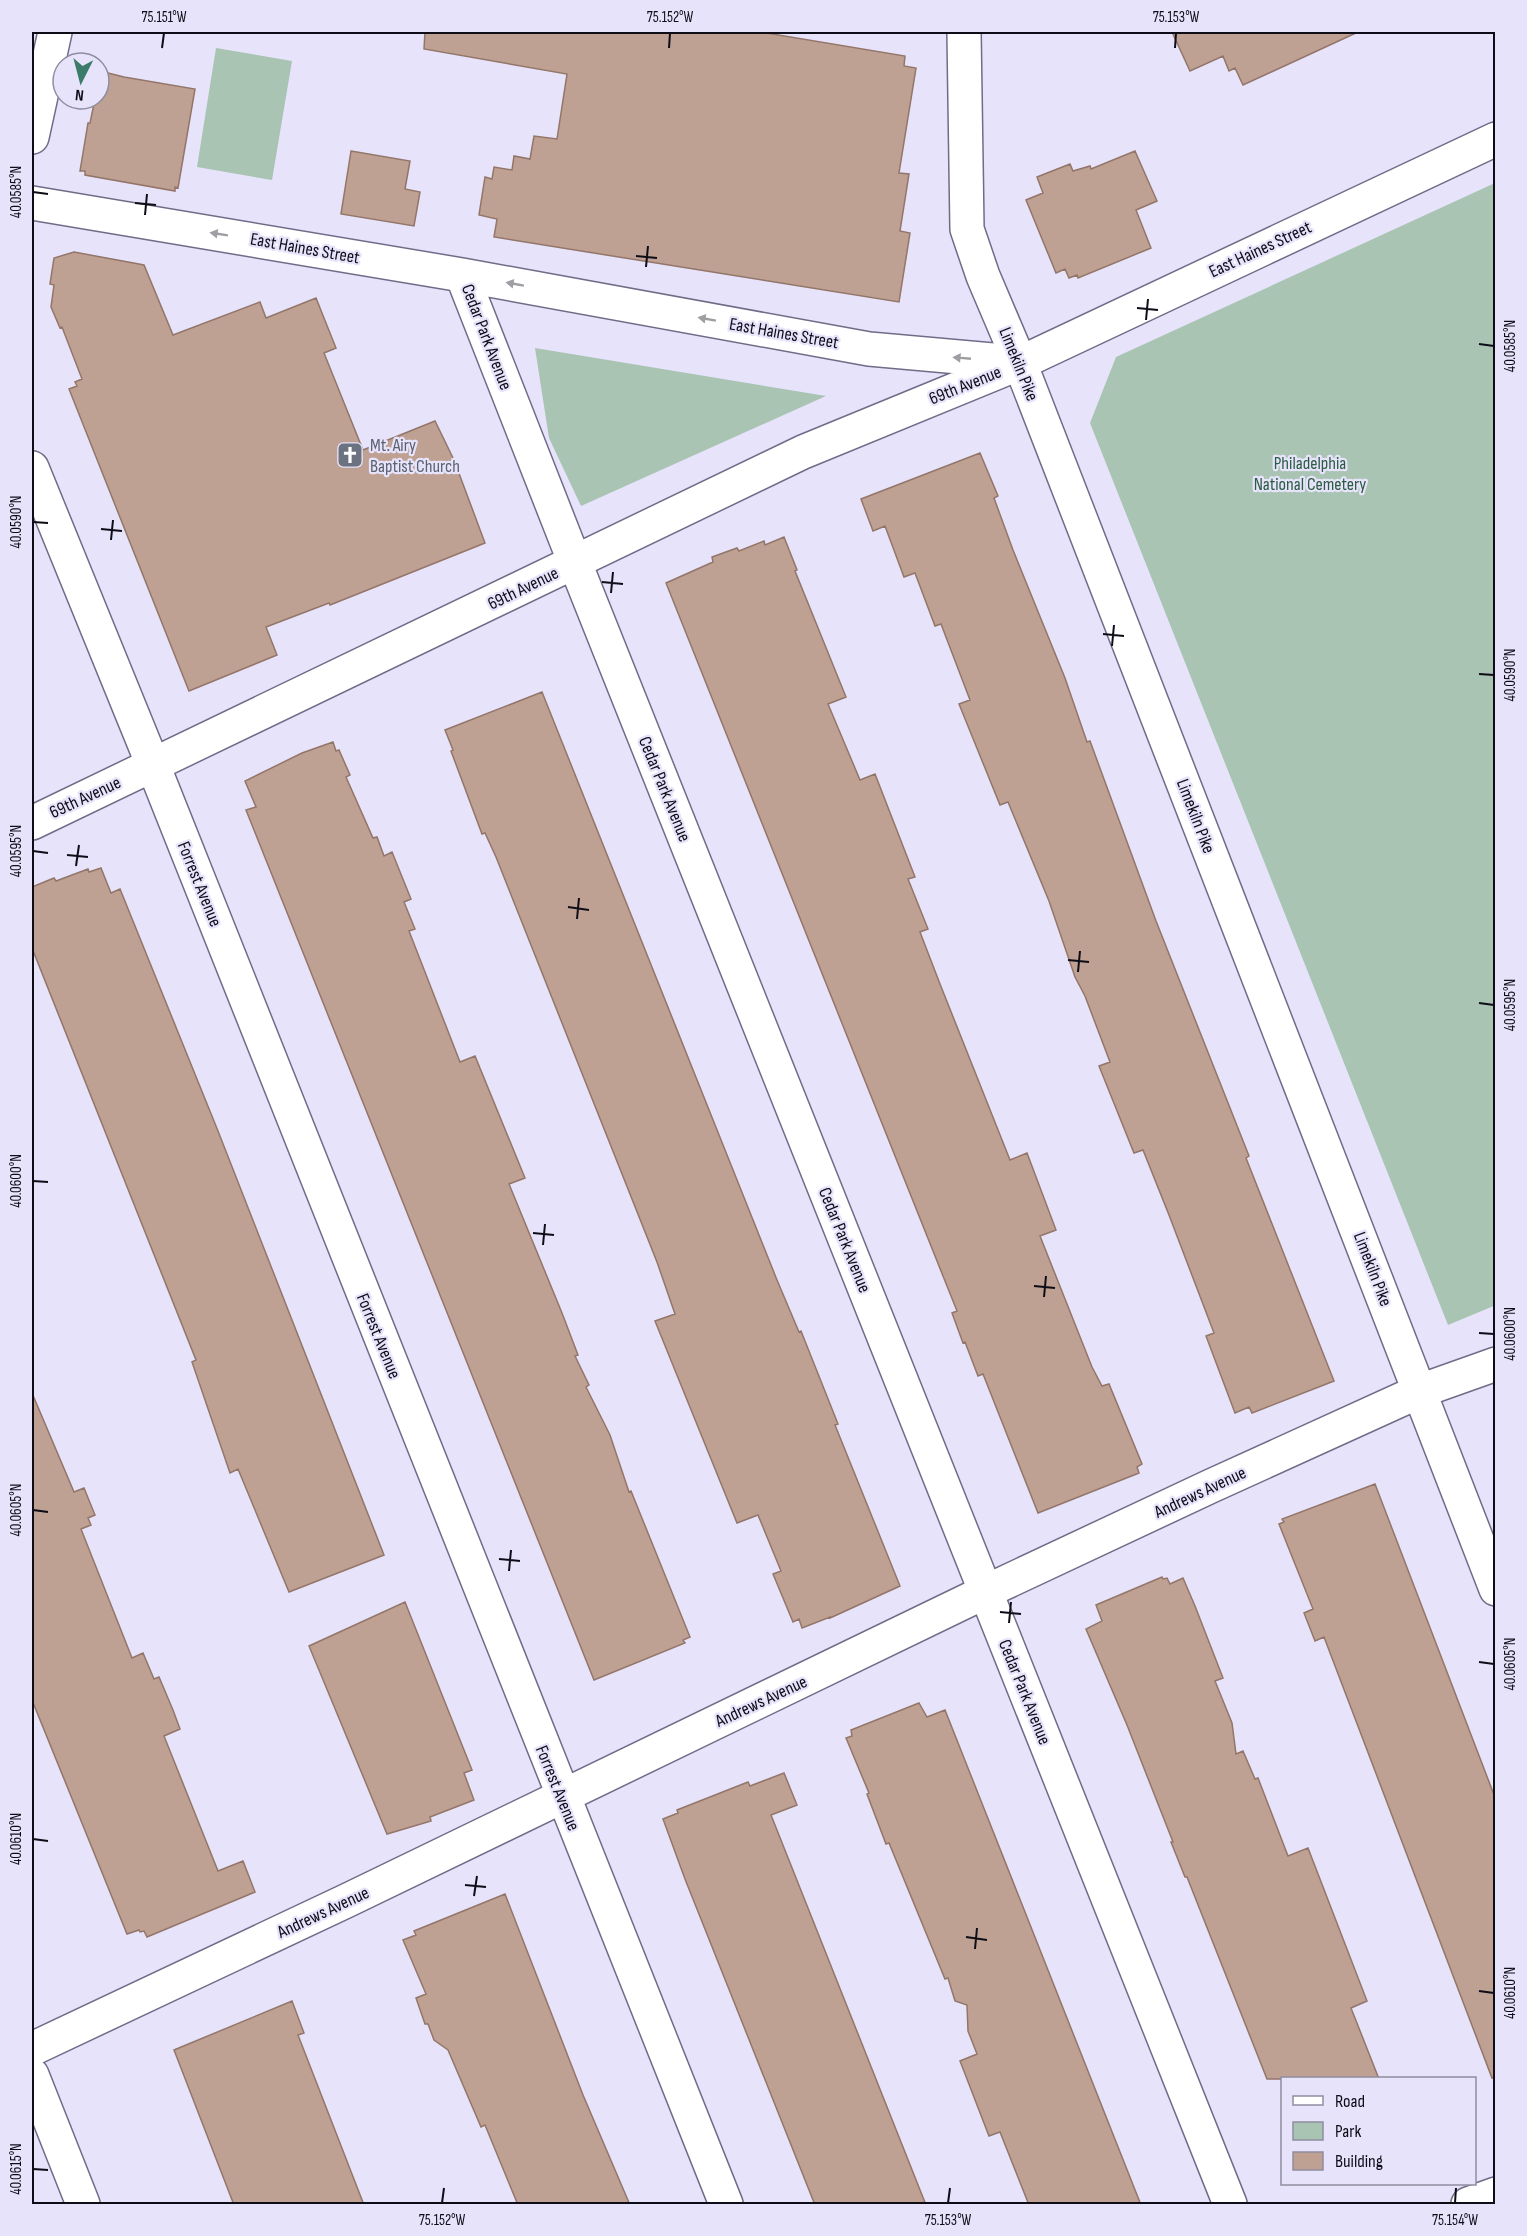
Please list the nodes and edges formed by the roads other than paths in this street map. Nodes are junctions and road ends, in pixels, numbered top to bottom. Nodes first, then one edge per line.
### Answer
1 (56, 32) edge
2 (964, 32) edge
3 (32, 137) edge
4 (1496, 140) edge
5 (32, 203) edge
6 (462, 275) junction
7 (1020, 363) junction
8 (32, 468) edge
9 (575, 563) junction
10 (153, 765) junction
11 (32, 823) edge
12 (1496, 1364) edge
13 (1420, 1391) junction
14 (1496, 1589) edge
15 (985, 1592) junction
16 (562, 1796) junction
17 (32, 2049) edge
18 (32, 2075) edge
19 (1496, 2194) edge
20 (83, 2205) edge
21 (726, 2205) edge
22 (1230, 2205) edge
23 (1468, 2205) edge

1 - 3 street
2 - 7 street, Limekiln Pike
4 - 7 street, East Haines Street
6 -> 5 street, East Haines Street
7 -> 6 street, East Haines Street
6 - 9 street, Cedar Park Avenue
7 - 9 street, 69th Avenue
7 - 13 street, Limekiln Pike
8 - 10 street, Forrest Avenue
9 - 10 street, 69th Avenue
9 - 15 street, Cedar Park Avenue
10 - 11 street, 69th Avenue
10 - 16 street, Forrest Avenue
12 - 13 street, Andrews Avenue
13 - 14 street, Limekiln Pike
13 - 15 street, Andrews Avenue
15 - 16 street, Andrews Avenue
15 - 22 street, Cedar Park Avenue
16 - 17 street, Andrews Avenue
16 - 21 street, Forrest Avenue
18 - 20 street
19 - 23 street

